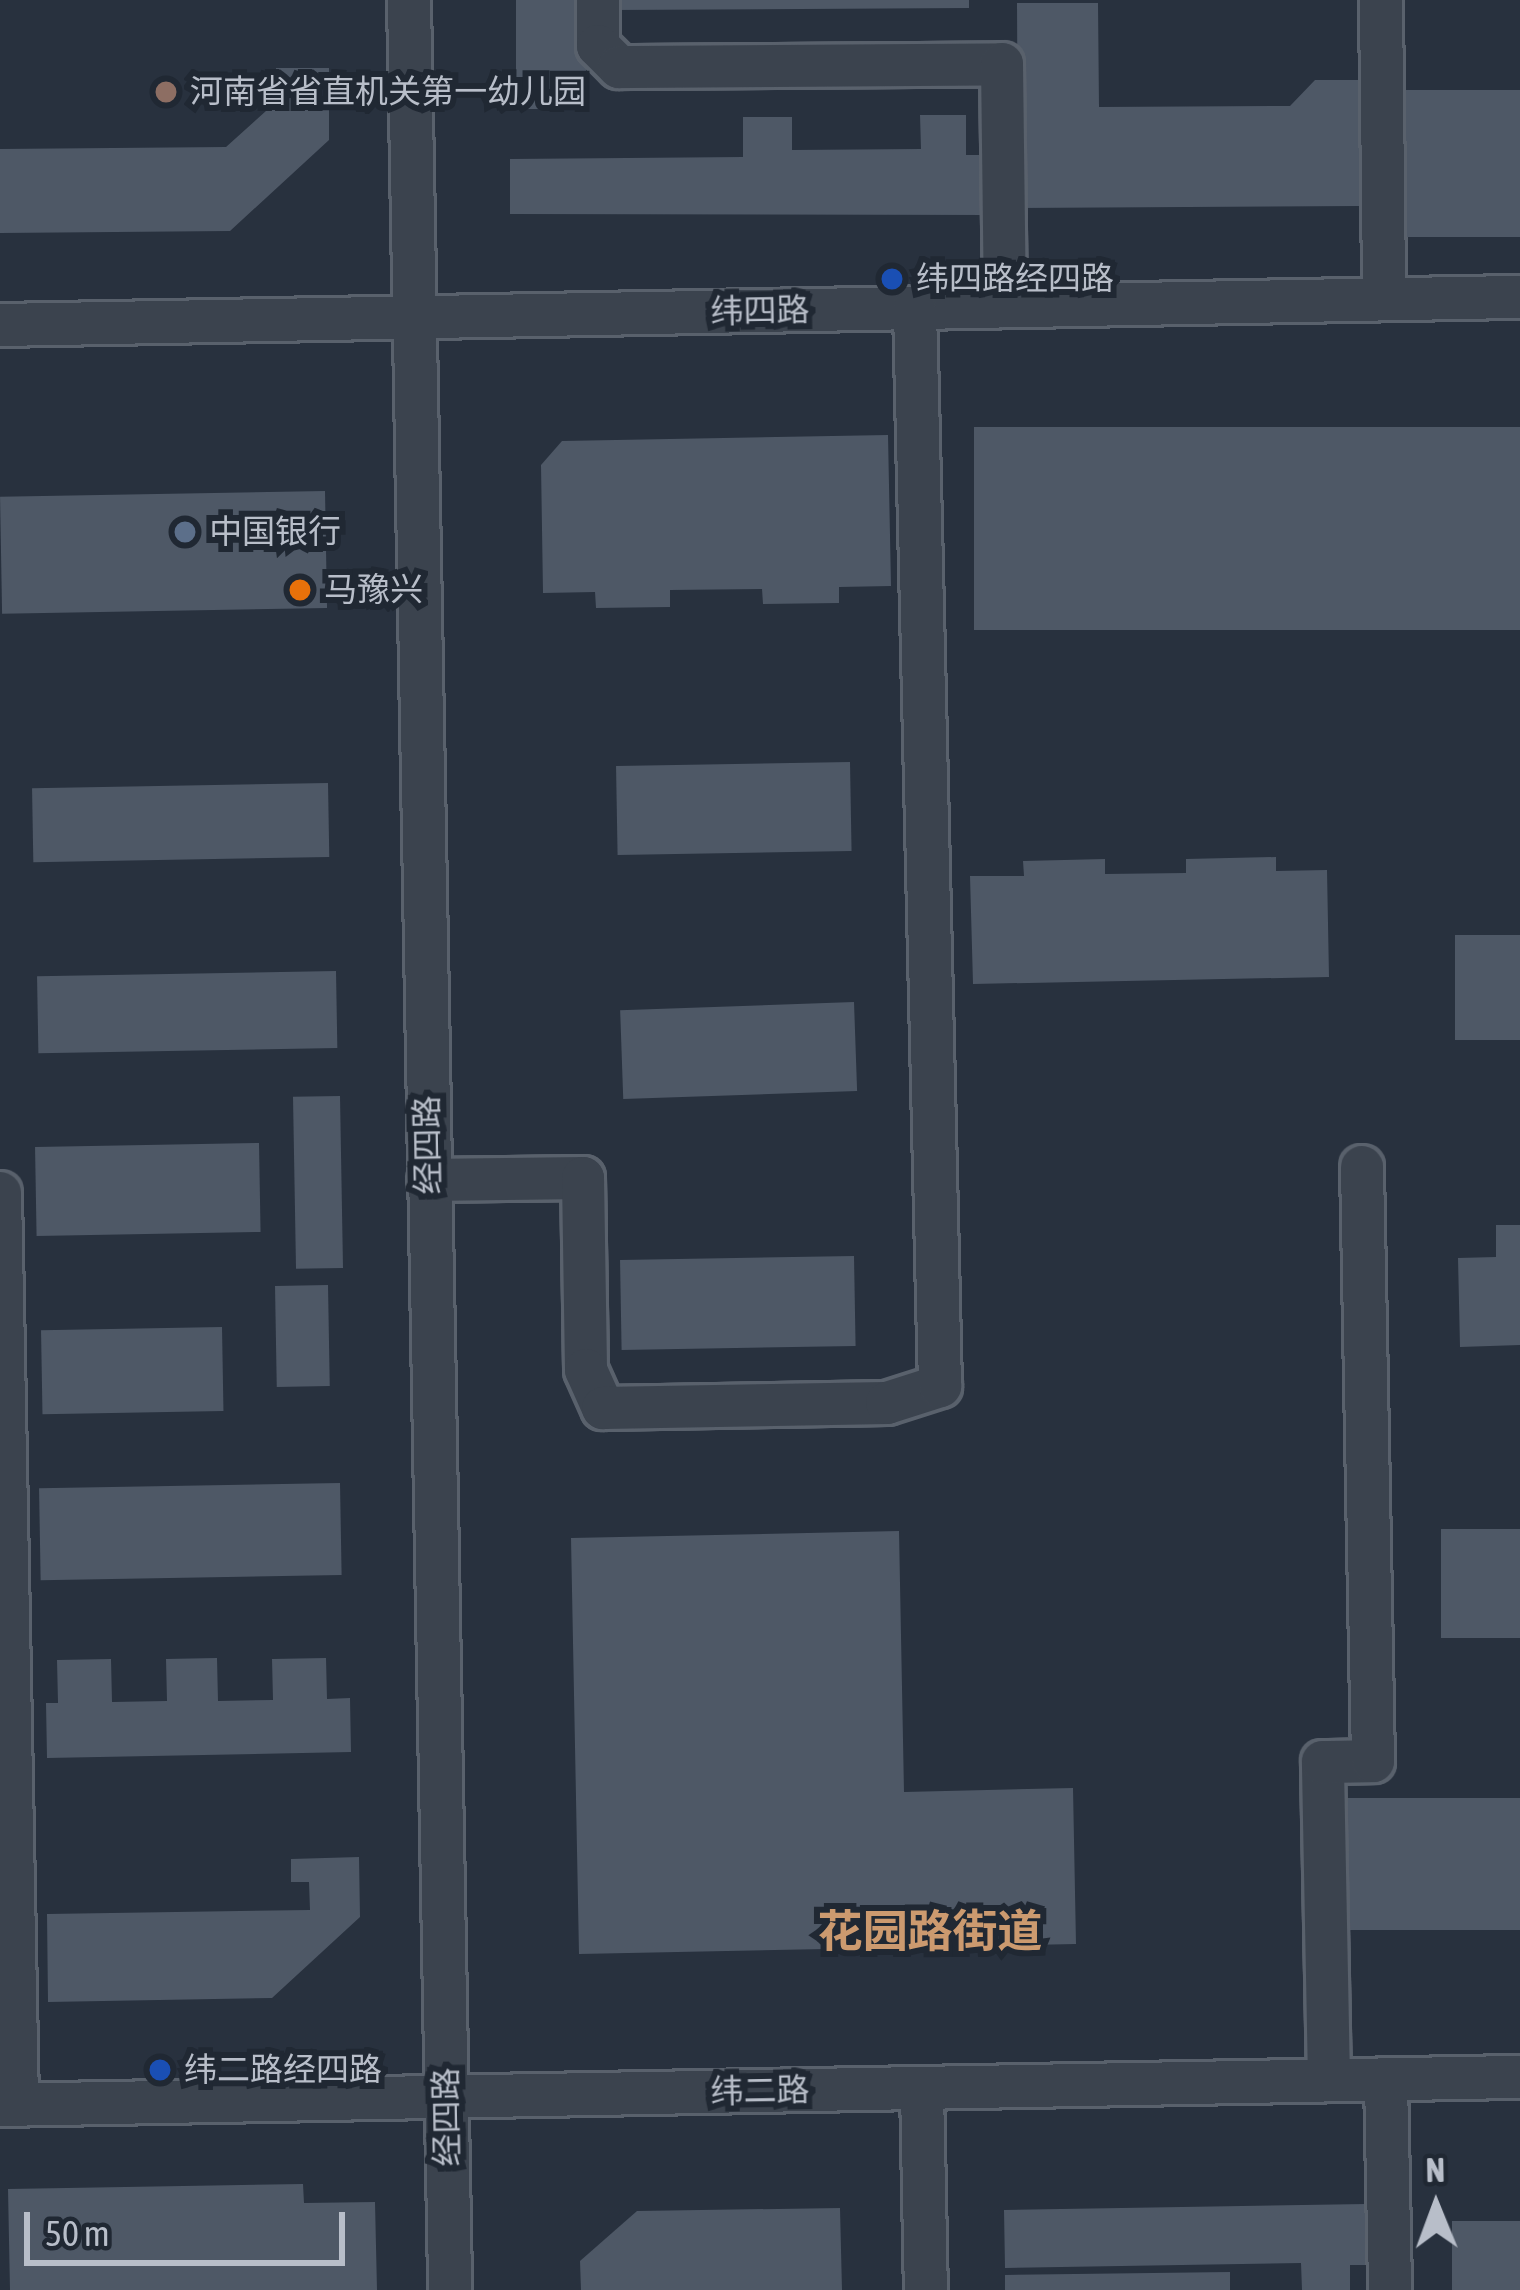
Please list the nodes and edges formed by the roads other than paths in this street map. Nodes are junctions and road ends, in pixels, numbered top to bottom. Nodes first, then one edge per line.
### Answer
1 (409, 0) edge
2 (598, 0) edge
3 (1382, 0) edge
4 (1520, 297) edge
5 (1384, 299) junction
6 (1005, 307) junction
7 (915, 308) junction
8 (413, 317) junction
9 (0, 325) edge
10 (1362, 1167) dead end
11 (429, 1180) junction
12 (0, 1193) edge
13 (1520, 2077) edge
14 (1329, 2080) junction
15 (1385, 2080) junction
16 (922, 2088) junction
17 (447, 2097) junction
18 (9, 2105) edge
19 (450, 2290) edge
20 (926, 2290) edge
21 (1390, 2290) edge

1 - 8 street, 经四路
2 - 6 street
3 - 5 street
4 - 5 street, 纬四路
5 - 6 street, 纬四路
6 - 7 street, 纬四路
7 - 8 street, 纬四路
7 - 11 street
8 - 9 street, 纬四路
8 - 11 street, 经四路
10 - 14 street
11 - 17 street, 经四路
12 - 18 street
13 - 15 street, 纬二路
14 - 15 street, 纬二路
14 - 16 street, 纬二路
15 - 21 street
16 - 17 street, 纬二路
16 - 20 street
17 - 18 street, 纬二路
17 - 19 street, 经四路

